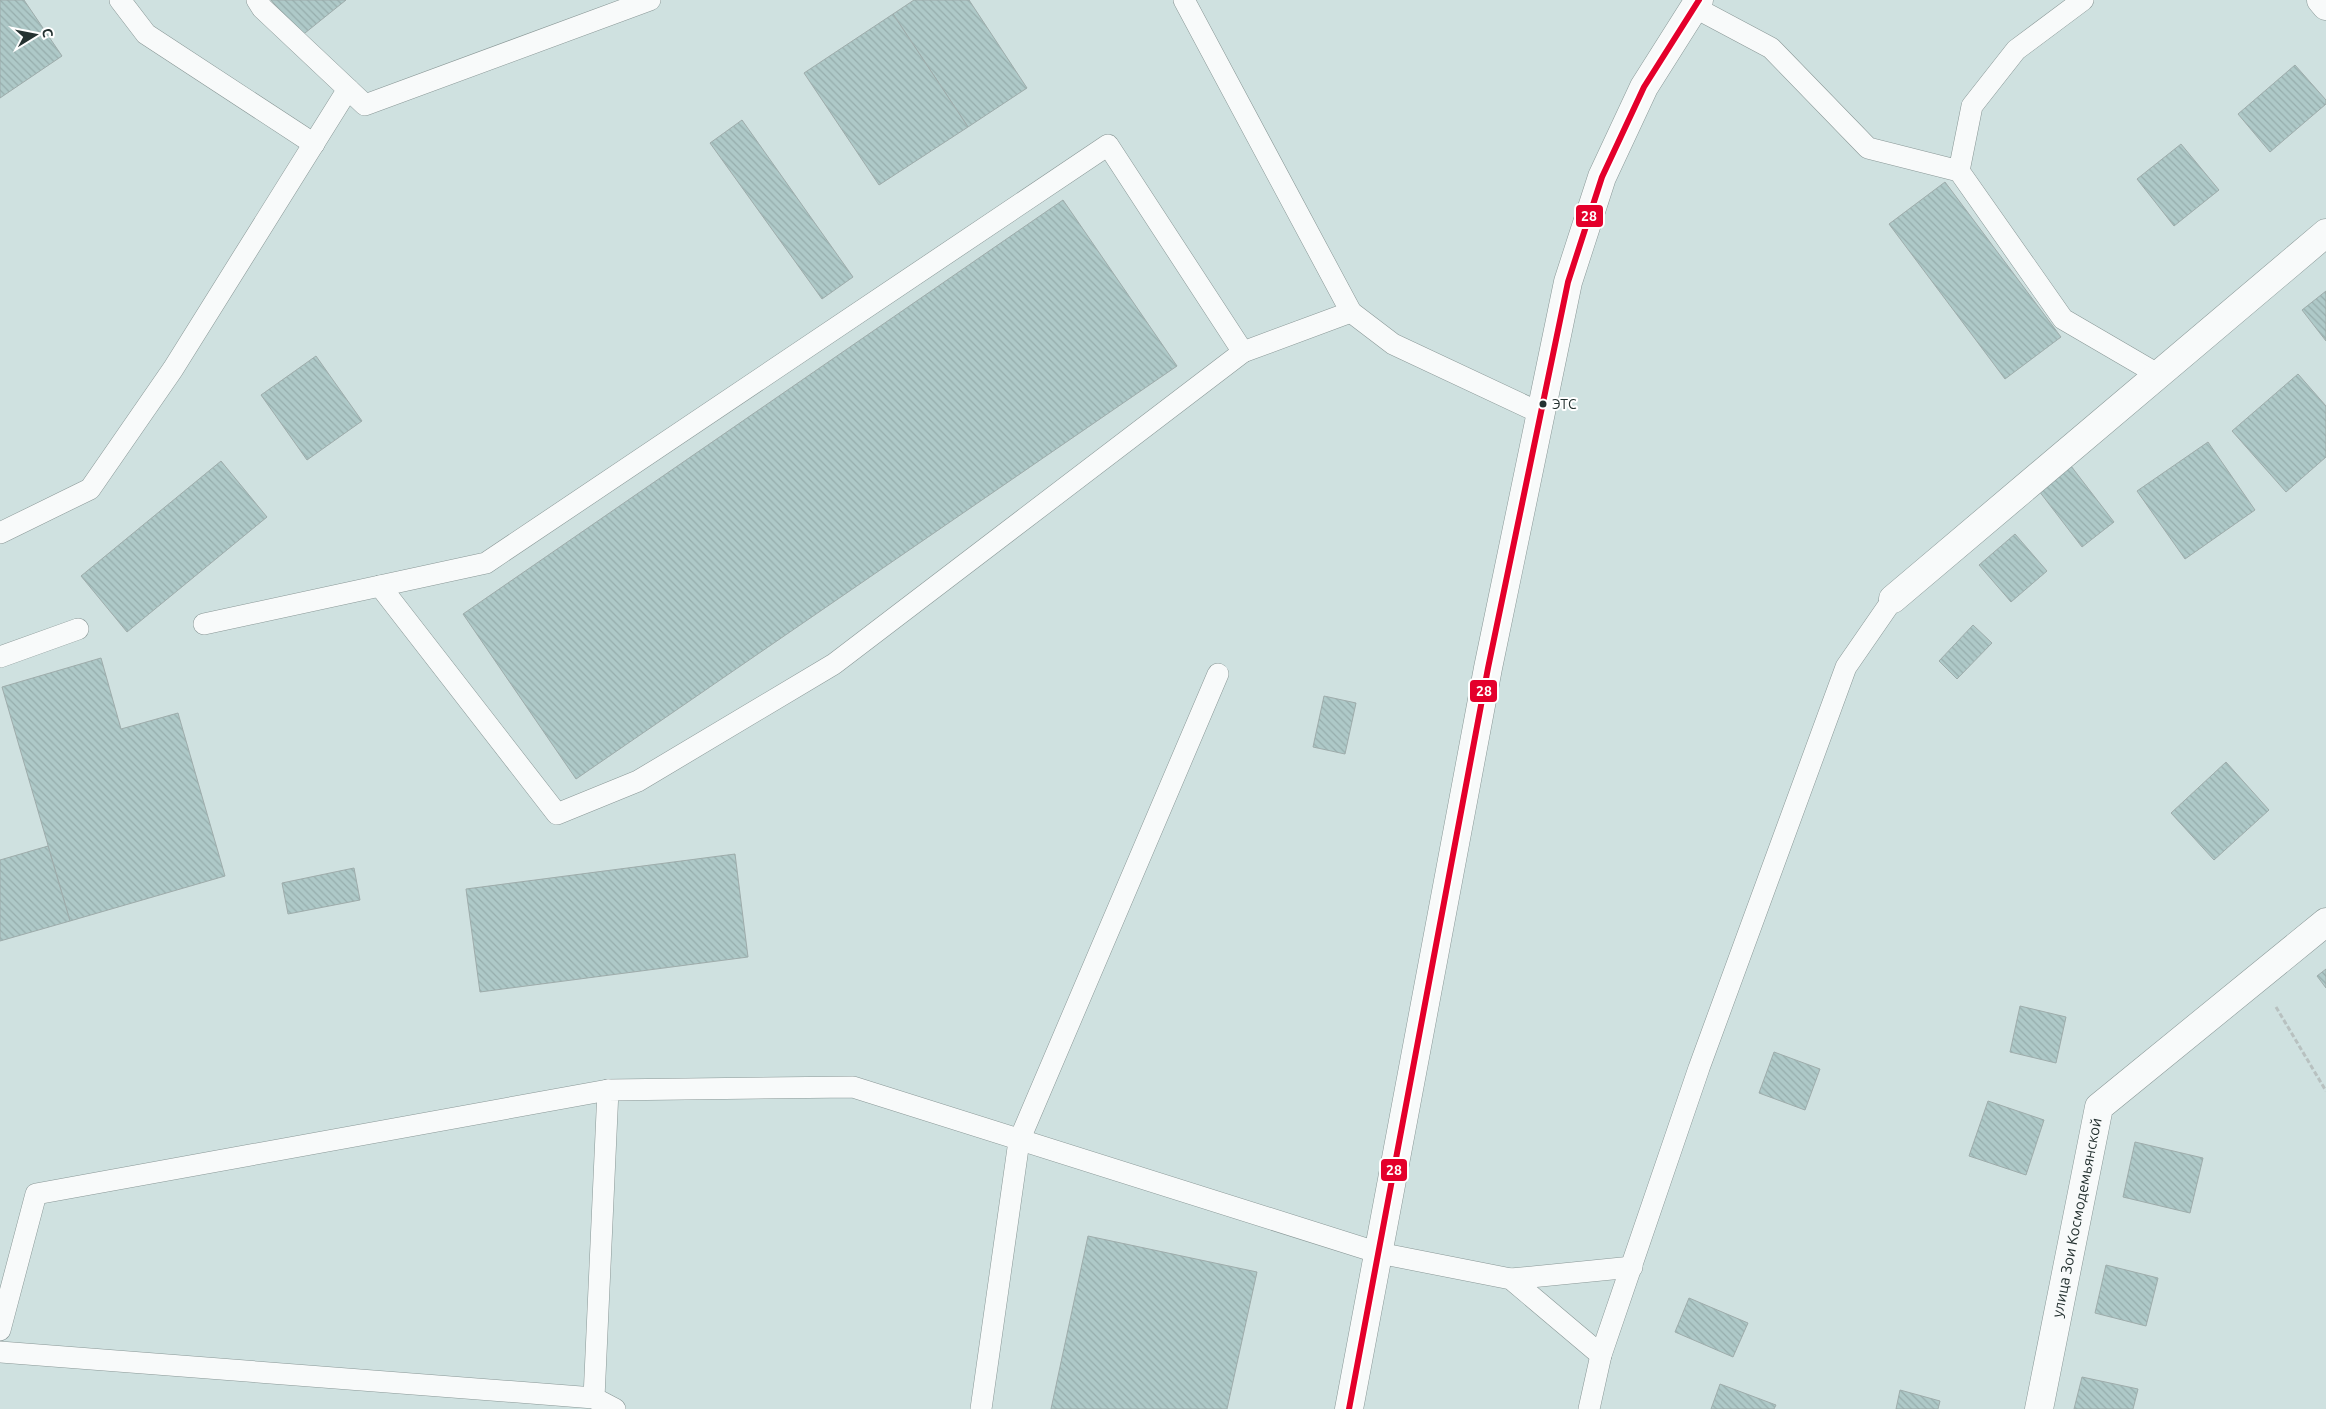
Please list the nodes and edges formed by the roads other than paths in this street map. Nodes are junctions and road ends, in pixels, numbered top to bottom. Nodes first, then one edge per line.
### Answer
1 (120, 0) edge
2 (257, 0) edge
3 (650, 0) edge
4 (1184, 0) edge
5 (2083, 0) edge
6 (2321, 0) edge
7 (1697, 3) edge
8 (2326, 6) edge
9 (348, 89) junction
10 (314, 144) junction
11 (1959, 171) junction
12 (2326, 233) edge
13 (1351, 312) junction
14 (1243, 352) junction
15 (2158, 375) junction
16 (1540, 413) junction
17 (0, 533) edge
18 (380, 586) junction
19 (1893, 599) joint
20 (204, 624) dead end
21 (78, 629) dead end
22 (0, 657) edge
23 (1218, 674) dead end
24 (2326, 922) edge
25 (608, 1090) junction
26 (1019, 1141) junction
27 (1379, 1253) junction
28 (1632, 1267) junction
29 (1511, 1279) junction
30 (0, 1330) edge
31 (0, 1352) edge
32 (1601, 1355) junction
33 (594, 1398) junction
34 (615, 1409) edge
35 (981, 1409) edge
36 (1349, 1409) edge
37 (1589, 1409) edge
38 (2039, 1409) edge

1 - 10 lane
2 - 9 lane
3 - 9 lane
4 - 13 lane
5 - 11 lane
6 - 8 street
7 - 11 lane
7 - 16 street
9 - 10 lane
10 - 17 lane
11 - 15 lane
12 - 15 street
13 - 14 lane
13 - 16 lane
14 - 18 lane
14 - 18 lane
15 - 19 street
16 - 27 street
18 - 20 lane
19 - 28 lane
21 - 22 lane
23 - 26 lane
24 - 38 street, улица Зои Космодемьянской
25 - 26 lane
25 - 30 lane
25 - 33 lane
26 - 27 lane
26 - 35 lane
27 - 29 lane
27 - 36 street
28 - 29 lane
28 - 32 lane
29 - 32 lane
31 - 33 lane
32 - 37 lane
33 - 34 lane

